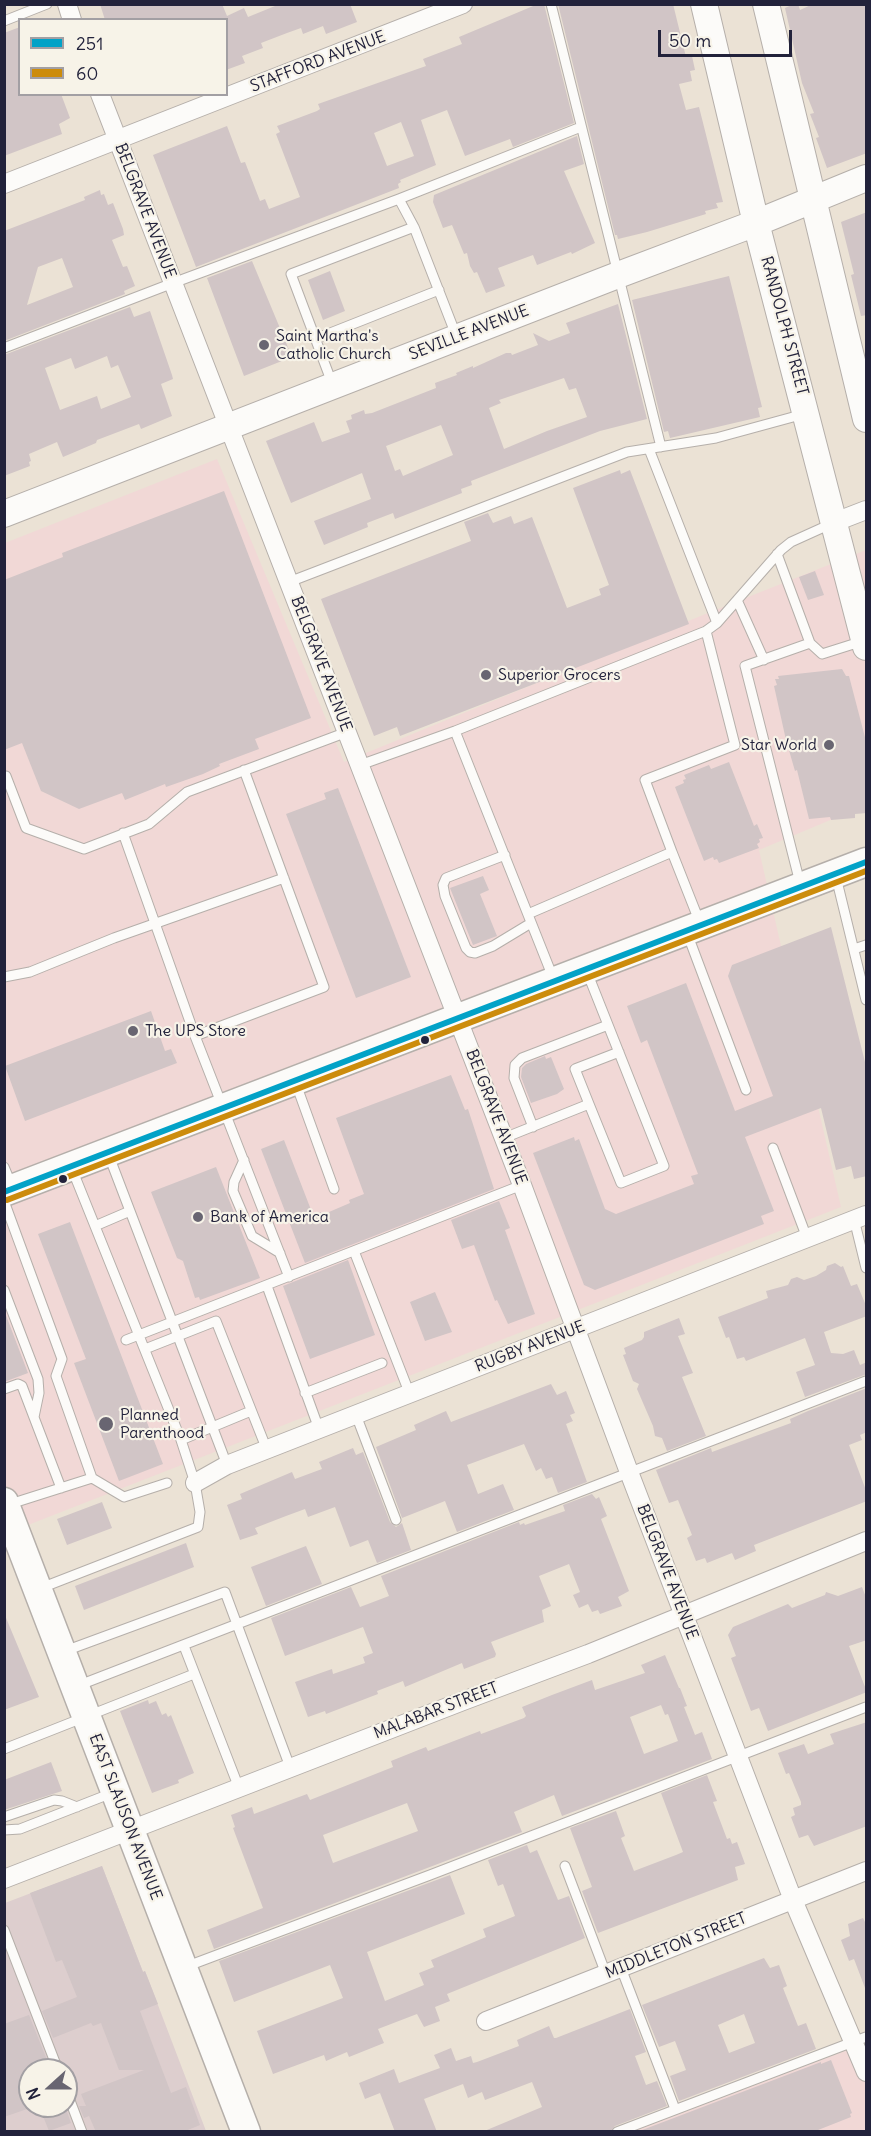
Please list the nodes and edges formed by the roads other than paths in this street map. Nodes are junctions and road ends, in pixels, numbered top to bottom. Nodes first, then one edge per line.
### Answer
1 (48, 4) edge
2 (463, 4) edge
3 (551, 4) edge
4 (704, 4) edge
5 (766, 4) edge
6 (4, 21) edge
7 (101, 96) edge
8 (581, 127) junction
9 (118, 140) junction
10 (867, 178) edge
11 (4, 184) edge
12 (399, 199) junction
13 (813, 200) junction
14 (756, 223) junction
15 (414, 227) junction
16 (618, 275) junction
17 (173, 283) junction
18 (439, 290) junction
19 (315, 339) junction
20 (457, 339) junction
21 (4, 348) edge
22 (333, 385) junction
23 (862, 387) edge
24 (807, 413) junction
25 (867, 420) edge
26 (230, 427) junction
27 (660, 447) junction
28 (649, 448) junction
29 (867, 510) edge
30 (4, 514) edge
31 (835, 522) junction
32 (777, 554) junction
33 (289, 582) junction
34 (737, 600) junction
35 (717, 623) junction
36 (706, 631) junction
37 (810, 643) junction
38 (866, 644) edge
39 (764, 660) junction
40 (455, 731) junction
41 (347, 732) junction
42 (360, 765) junction
43 (244, 770) junction
44 (4, 777) edge
45 (123, 833) junction
46 (672, 852) junction
47 (505, 855) junction
48 (867, 862) edge
49 (835, 873) junction
50 (284, 878) junction
51 (801, 886) junction
52 (529, 918) junction
53 (156, 923) junction
54 (693, 928) junction
55 (867, 945) edge
56 (854, 949) junction
57 (586, 969) junction
58 (4, 977) edge
59 (554, 982) junction
60 (867, 1000) edge
61 (458, 1019) junction
62 (608, 1024) junction
63 (195, 1036) junction
64 (619, 1052) junction
65 (295, 1081) junction
66 (746, 1090) dead end
67 (589, 1104) junction
68 (224, 1109) junction
69 (533, 1127) junction
70 (504, 1138) junction
71 (773, 1148) dead end
72 (108, 1153) junction
73 (243, 1160) junction
74 (71, 1167) junction
75 (522, 1185) junction
76 (7, 1187) edge
77 (334, 1189) dead end
78 (130, 1211) junction
79 (860, 1217) edge
80 (95, 1226) junction
81 (807, 1238) junction
82 (354, 1251) junction
83 (280, 1253) junction
84 (867, 1268) edge
85 (289, 1277) junction
86 (267, 1286) junction
87 (4, 1290) edge
88 (172, 1322) junction
89 (576, 1329) junction
90 (139, 1335) junction
91 (177, 1336) junction
92 (126, 1340) dead end
93 (145, 1349) junction
94 (382, 1363) dead end
95 (867, 1381) edge
96 (4, 1389) edge
97 (409, 1392) junction
98 (305, 1393) junction
99 (251, 1411) junction
100 (356, 1415) junction
101 (34, 1417) junction
102 (212, 1426) junction
103 (319, 1429) junction
104 (181, 1440) junction
105 (267, 1450) junction
106 (227, 1465) junction
107 (630, 1472) junction
108 (92, 1478) junction
109 (167, 1483) dead end
110 (195, 1483) junction
111 (61, 1488) junction
112 (5, 1504) edge
113 (396, 1520) dead end
114 (867, 1541) edge
115 (15, 1544) edge
116 (38, 1590) junction
117 (684, 1616) junction
118 (237, 1625) junction
119 (184, 1646) junction
120 (62, 1653) junction
121 (194, 1674) junction
122 (75, 1687) junction
123 (867, 1707) edge
124 (87, 1717) junction
125 (4, 1749) edge
126 (738, 1758) junction
127 (290, 1767) junction
128 (239, 1788) junction
129 (116, 1792) junction
130 (77, 1807) junction
131 (4, 1817) edge
132 (4, 1830) edge
133 (130, 1831) junction
134 (565, 1866) dead end
135 (867, 1871) edge
136 (4, 1879) edge
137 (793, 1900) junction
138 (4, 1930) edge
139 (183, 1968) junction
140 (614, 1971) junction
141 (486, 2021) dead end
142 (860, 2040) edge
143 (53, 2058) edge
144 (867, 2072) edge
145 (675, 2109) junction
146 (246, 2132) edge
147 (617, 2132) edge

1 - 6 lane
2 - 9 street, STAFFORD AVENUE
3 - 8 lane
4 - 14 street, RANDOLPH STREET
5 - 13 street
7 - 9 street, BELGRAVE AVENUE
8 - 12 lane
8 - 16 lane
9 - 11 street, STAFFORD AVENUE
9 - 17 street, BELGRAVE AVENUE
10 - 13 street, SEVILLE AVENUE
12 - 15 lane
12 - 17 lane
13 - 14 street, SEVILLE AVENUE
13 - 23 street
14 - 16 street, SEVILLE AVENUE
14 - 24 street, RANDOLPH STREET
15 - 18 lane
15 - 19 lane
16 - 20 street, SEVILLE AVENUE
16 - 27 lane
17 - 21 lane
17 - 26 street, BELGRAVE AVENUE
18 - 19 lane
18 - 20 lane
19 - 22 lane
20 - 22 street, SEVILLE AVENUE
22 - 26 street, SEVILLE AVENUE
23 - 25 street
24 - 27 lane
24 - 31 street, RANDOLPH STREET
26 - 30 street, SEVILLE AVENUE
26 - 33 street, BELGRAVE AVENUE
27 - 28 lane
28 - 33 lane
28 - 35 lane
29 - 31 street
31 - 32 lane
31 - 38 street, RANDOLPH STREET
32 - 34 lane
32 - 37 lane
33 - 41 street, BELGRAVE AVENUE
34 - 35 lane
34 - 39 lane
35 - 36 lane
36 - 40 lane
36 - 46 lane
37 - 38 lane
37 - 39 lane
39 - 51 lane
40 - 42 lane
40 - 47 lane
41 - 42 street, BELGRAVE AVENUE
41 - 43 lane
42 - 61 street, BELGRAVE AVENUE
43 - 45 lane
43 - 50 lane
44 - 45 lane
45 - 53 lane
46 - 52 lane
46 - 54 lane
47 - 52 lane
47 - 52 lane
48 - 49 main road
49 - 51 main road
49 - 56 lane
50 - 53 lane
50 - 63 lane
51 - 54 main road
52 - 59 lane
53 - 58 lane
53 - 63 lane
54 - 57 main road
54 - 66 lane
55 - 56 lane
56 - 60 lane
57 - 59 main road
57 - 62 lane
59 - 61 main road
61 - 65 main road
61 - 70 street, BELGRAVE AVENUE
62 - 64 lane
62 - 69 lane
63 - 68 lane
64 - 67 lane
64 - 67 lane
65 - 68 main road
65 - 77 lane
67 - 69 lane
68 - 72 main road
68 - 73 lane
69 - 70 lane
70 - 75 street, BELGRAVE AVENUE
71 - 81 lane
72 - 74 main road
72 - 78 lane
73 - 83 lane
73 - 83 lane
74 - 76 main road
74 - 80 lane
75 - 82 lane
75 - 89 street, BELGRAVE AVENUE
76 - 108 lane
78 - 80 lane
78 - 88 lane
79 - 81 street, RUGBY AVENUE
79 - 84 lane
80 - 90 lane
81 - 89 street, RUGBY AVENUE
82 - 85 lane
82 - 97 lane
83 - 85 lane
85 - 86 lane
86 - 88 lane
86 - 98 lane
87 - 101 lane
88 - 90 lane
88 - 91 lane
89 - 97 street, RUGBY AVENUE
89 - 107 street, BELGRAVE AVENUE
90 - 92 lane
90 - 93 lane
91 - 93 lane
91 - 99 lane
91 - 102 lane
93 - 104 lane
94 - 98 lane
95 - 107 lane
96 - 101 lane
97 - 100 street, RUGBY AVENUE
98 - 103 lane
99 - 102 lane
99 - 105 lane
100 - 103 street, RUGBY AVENUE
100 - 113 lane
101 - 111 lane
102 - 104 lane
102 - 106 lane
103 - 105 street, RUGBY AVENUE
104 - 110 lane
105 - 106 street, RUGBY AVENUE
106 - 110 street, RUGBY AVENUE
107 - 117 street, BELGRAVE AVENUE
107 - 118 lane
108 - 109 lane
108 - 111 lane
110 - 116 lane
111 - 112 lane
112 - 115 main road, EAST SLAUSON AVENUE
114 - 117 street, MALABAR STREET
115 - 116 main road, EAST SLAUSON AVENUE
116 - 120 main road, EAST SLAUSON AVENUE
117 - 126 street, BELGRAVE AVENUE
117 - 127 street, MALABAR STREET
118 - 119 lane
118 - 120 lane
118 - 127 lane
119 - 121 lane
119 - 122 lane
120 - 122 main road, EAST SLAUSON AVENUE
121 - 124 lane
121 - 128 lane
122 - 124 main road, EAST SLAUSON AVENUE
123 - 126 lane
124 - 125 lane
124 - 129 main road, EAST SLAUSON AVENUE
126 - 137 street, BELGRAVE AVENUE
126 - 139 lane
127 - 128 street, MALABAR STREET
128 - 133 street, MALABAR STREET
129 - 130 lane
129 - 133 main road, EAST SLAUSON AVENUE
130 - 131 lane
130 - 132 lane
133 - 136 street, MALABAR STREET
133 - 139 main road, EAST SLAUSON AVENUE
134 - 140 lane
135 - 137 street, MIDDLETON STREET
137 - 140 street, MIDDLETON STREET
137 - 142 street, BELGRAVE AVENUE
138 - 143 lane
139 - 146 main road, EAST SLAUSON AVENUE
140 - 141 street, MIDDLETON STREET
140 - 145 lane
142 - 144 street, BELGRAVE AVENUE
142 - 145 lane
145 - 147 lane

